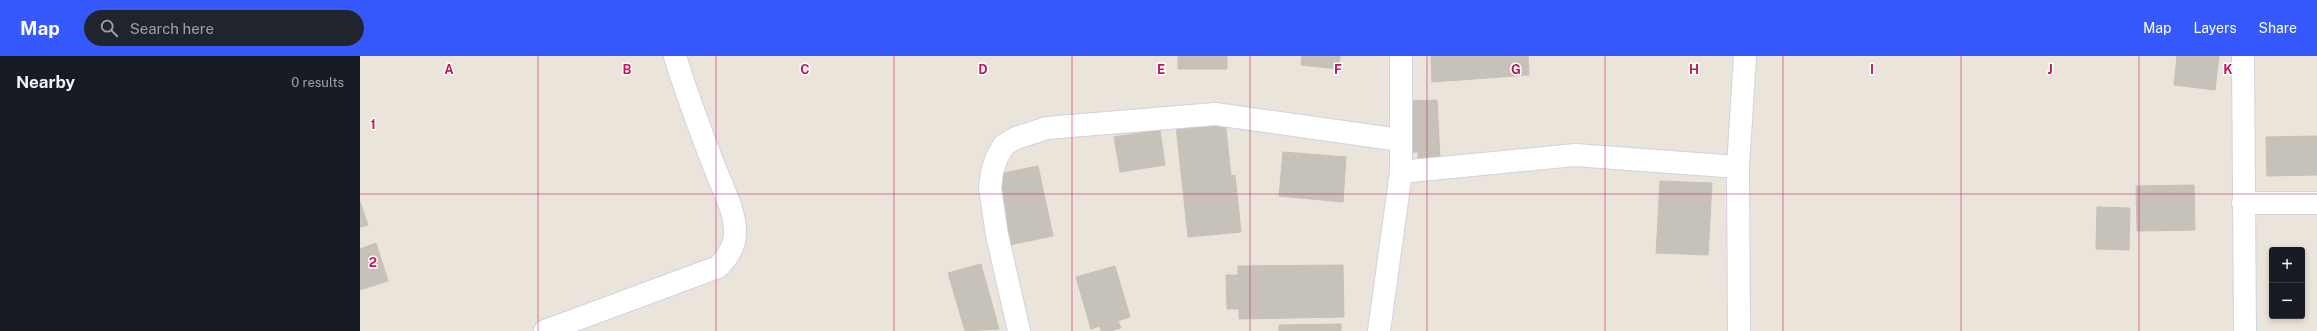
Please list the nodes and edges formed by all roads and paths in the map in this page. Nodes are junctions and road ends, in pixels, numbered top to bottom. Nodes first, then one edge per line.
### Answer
1 (675, 56) edge
2 (1401, 56) edge
3 (1745, 56) edge
4 (2243, 56) edge
5 (1400, 140) junction
6 (1738, 167) junction
7 (1401, 172) junction
8 (2243, 203) junction
9 (2317, 203) edge
10 (545, 331) edge
11 (1019, 331) edge
12 (1379, 331) edge
13 (1739, 331) edge
14 (2245, 331) edge

1 - 10 street
2 - 5 street
3 - 6 street
4 - 8 street
5 - 7 street
5 - 11 street
6 - 7 street
6 - 13 street
7 - 12 street
8 - 9 street
8 - 14 street

